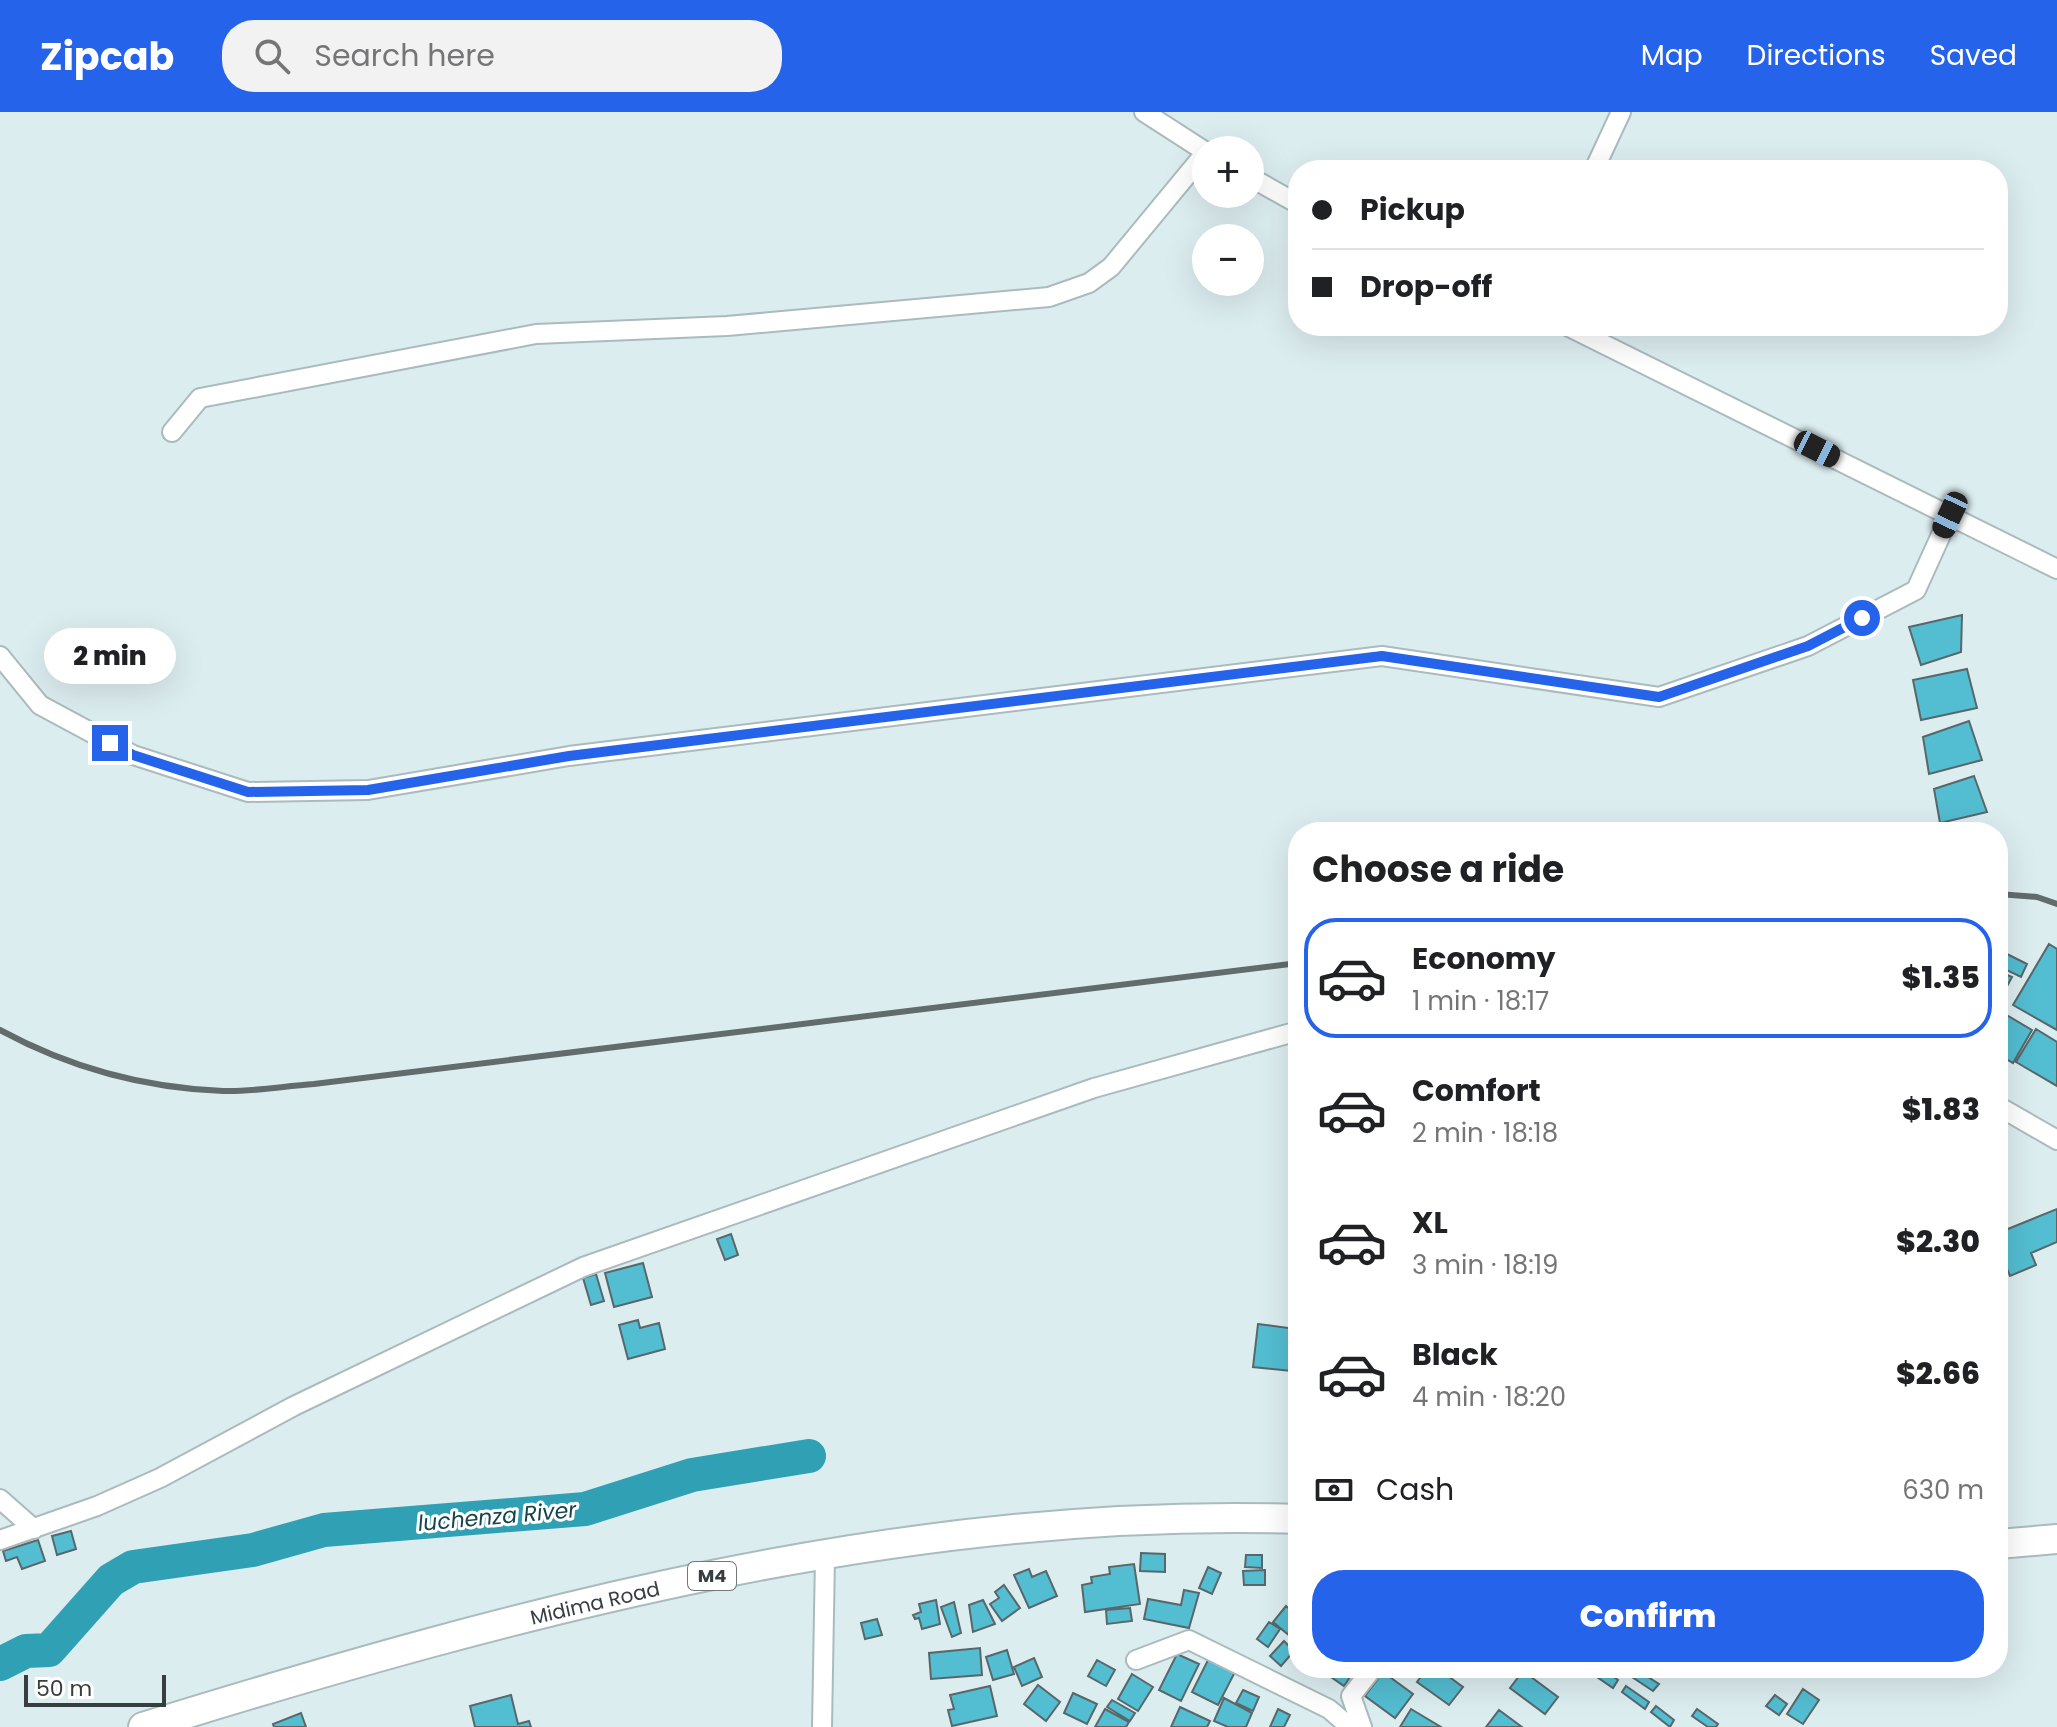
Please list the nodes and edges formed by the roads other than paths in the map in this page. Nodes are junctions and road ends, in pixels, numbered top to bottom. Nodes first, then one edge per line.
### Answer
1 (1144, 112) edge
2 (1621, 112) edge
3 (1192, 143) edge
4 (1599, 160) edge
5 (1192, 169) edge
6 (1264, 185) edge
7 (1288, 198) edge
8 (1587, 336) edge
9 (172, 432) dead end
10 (1950, 515) junction
11 (2057, 569) edge
12 (0, 656) edge
13 (1288, 1034) edge
14 (2008, 1112) edge
15 (2057, 1140) edge
16 (0, 1499) edge
17 (1288, 1519) edge
18 (34, 1529) junction
19 (2057, 1539) edge
20 (0, 1540) edge
21 (2008, 1543) edge
22 (825, 1556) junction
23 (1136, 1660) dead end
24 (1365, 1678) edge
25 (143, 1727) edge
26 (822, 1727) edge
27 (1350, 1727) edge
28 (1362, 1727) edge

1 - 3 street
2 - 4 street
5 - 9 street
6 - 7 street
8 - 10 street
10 - 11 street
10 - 12 street
13 - 18 street
14 - 15 street
16 - 18 street
17 - 22 main road, Midima Road / M4
18 - 20 street
19 - 21 main road
22 - 25 main road, Midima Road / M4
22 - 26 street
23 - 27 street
24 - 28 street

